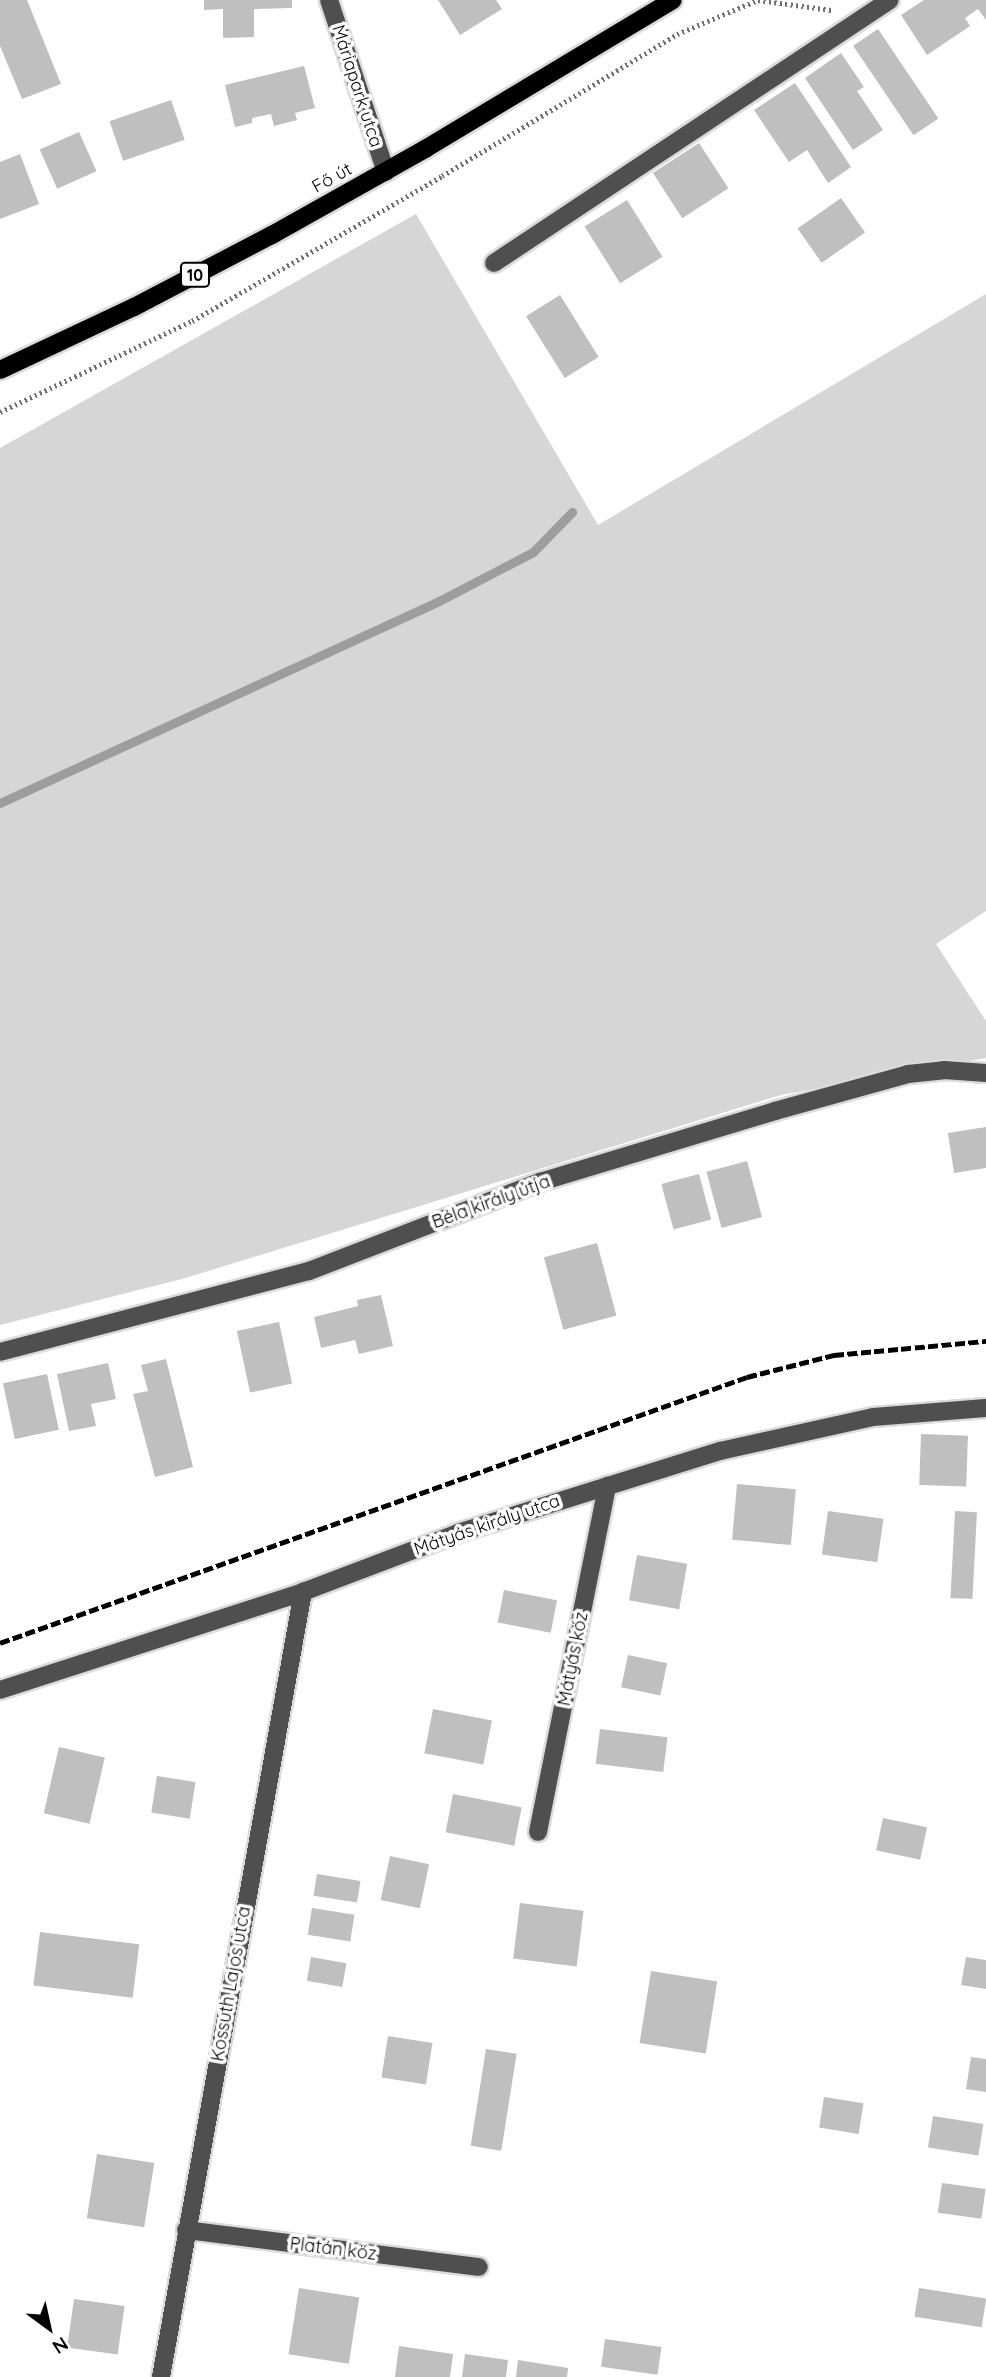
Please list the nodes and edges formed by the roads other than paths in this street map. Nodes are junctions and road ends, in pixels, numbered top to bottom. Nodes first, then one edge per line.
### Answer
1 (329, 0) edge
2 (673, 0) edge
3 (890, 0) edge
4 (386, 172) junction
5 (494, 262) dead end
6 (0, 370) edge
7 (986, 1073) edge
8 (0, 1352) edge
9 (986, 1408) edge
10 (607, 1486) junction
11 (303, 1592) junction
12 (0, 1690) edge
13 (538, 1832) dead end
14 (187, 2230) junction
15 (479, 2267) dead end
16 (161, 2377) edge

1 - 4 street, Máriapark utca
2 - 4 main road, Fő út / 10
3 - 5 street
4 - 6 main road, Fő út / 10
7 - 8 street, Béla király útja
9 - 10 street, Mátyás király utca
10 - 11 street, Mátyás király utca
10 - 13 street, Mátyás köz
11 - 12 street, Mátyás király utca
11 - 14 street, Kossuth Lajos utca
14 - 15 street, Platán köz
14 - 16 street, Kossuth Lajos utca

